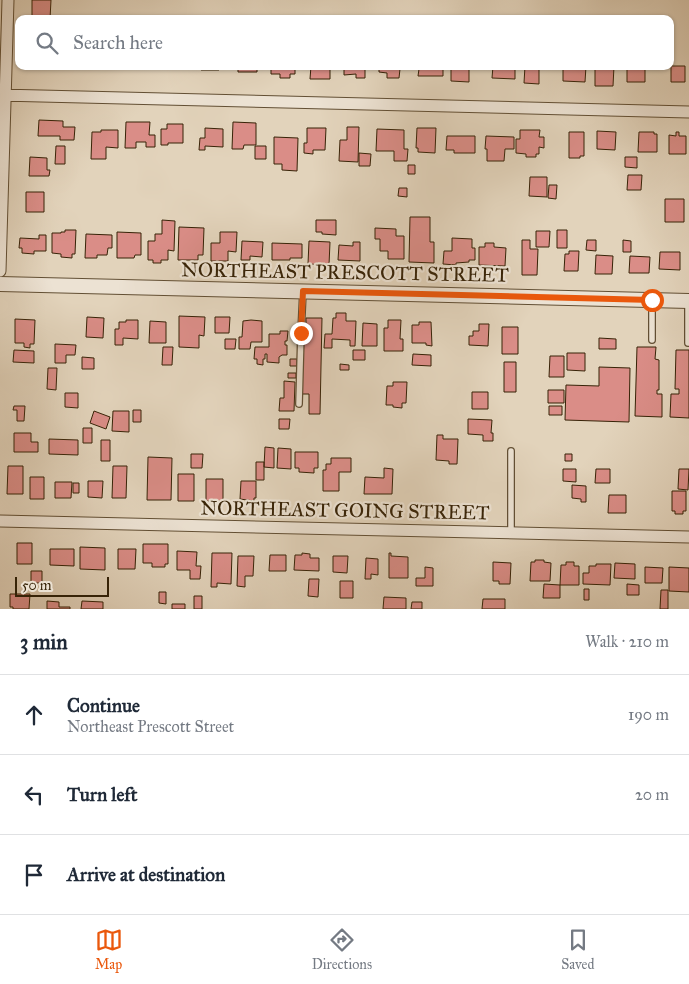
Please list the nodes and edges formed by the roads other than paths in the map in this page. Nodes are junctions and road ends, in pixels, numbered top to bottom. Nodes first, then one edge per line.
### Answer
1 (8, 0) edge
2 (3, 95) edge
3 (689, 112) edge
4 (0, 272) edge
5 (0, 284) edge
6 (303, 291) junction
7 (652, 300) junction
8 (689, 301) edge
9 (689, 326) edge
10 (652, 340) dead end
11 (688, 343) edge
12 (299, 404) dead end
13 (510, 451) dead end
14 (0, 521) edge
15 (511, 532) junction
16 (689, 536) edge

1 - 2 street
2 - 3 street
2 - 4 street
5 - 6 street, NORTHEAST PRESCOTT STREET
6 - 7 street, NORTHEAST PRESCOTT STREET
6 - 12 lane
7 - 8 street, NORTHEAST PRESCOTT STREET
7 - 10 lane
8 - 9 lane
9 - 11 lane
13 - 15 lane
14 - 15 street, NORTHEAST GOING STREET
15 - 16 street, NORTHEAST GOING STREET

